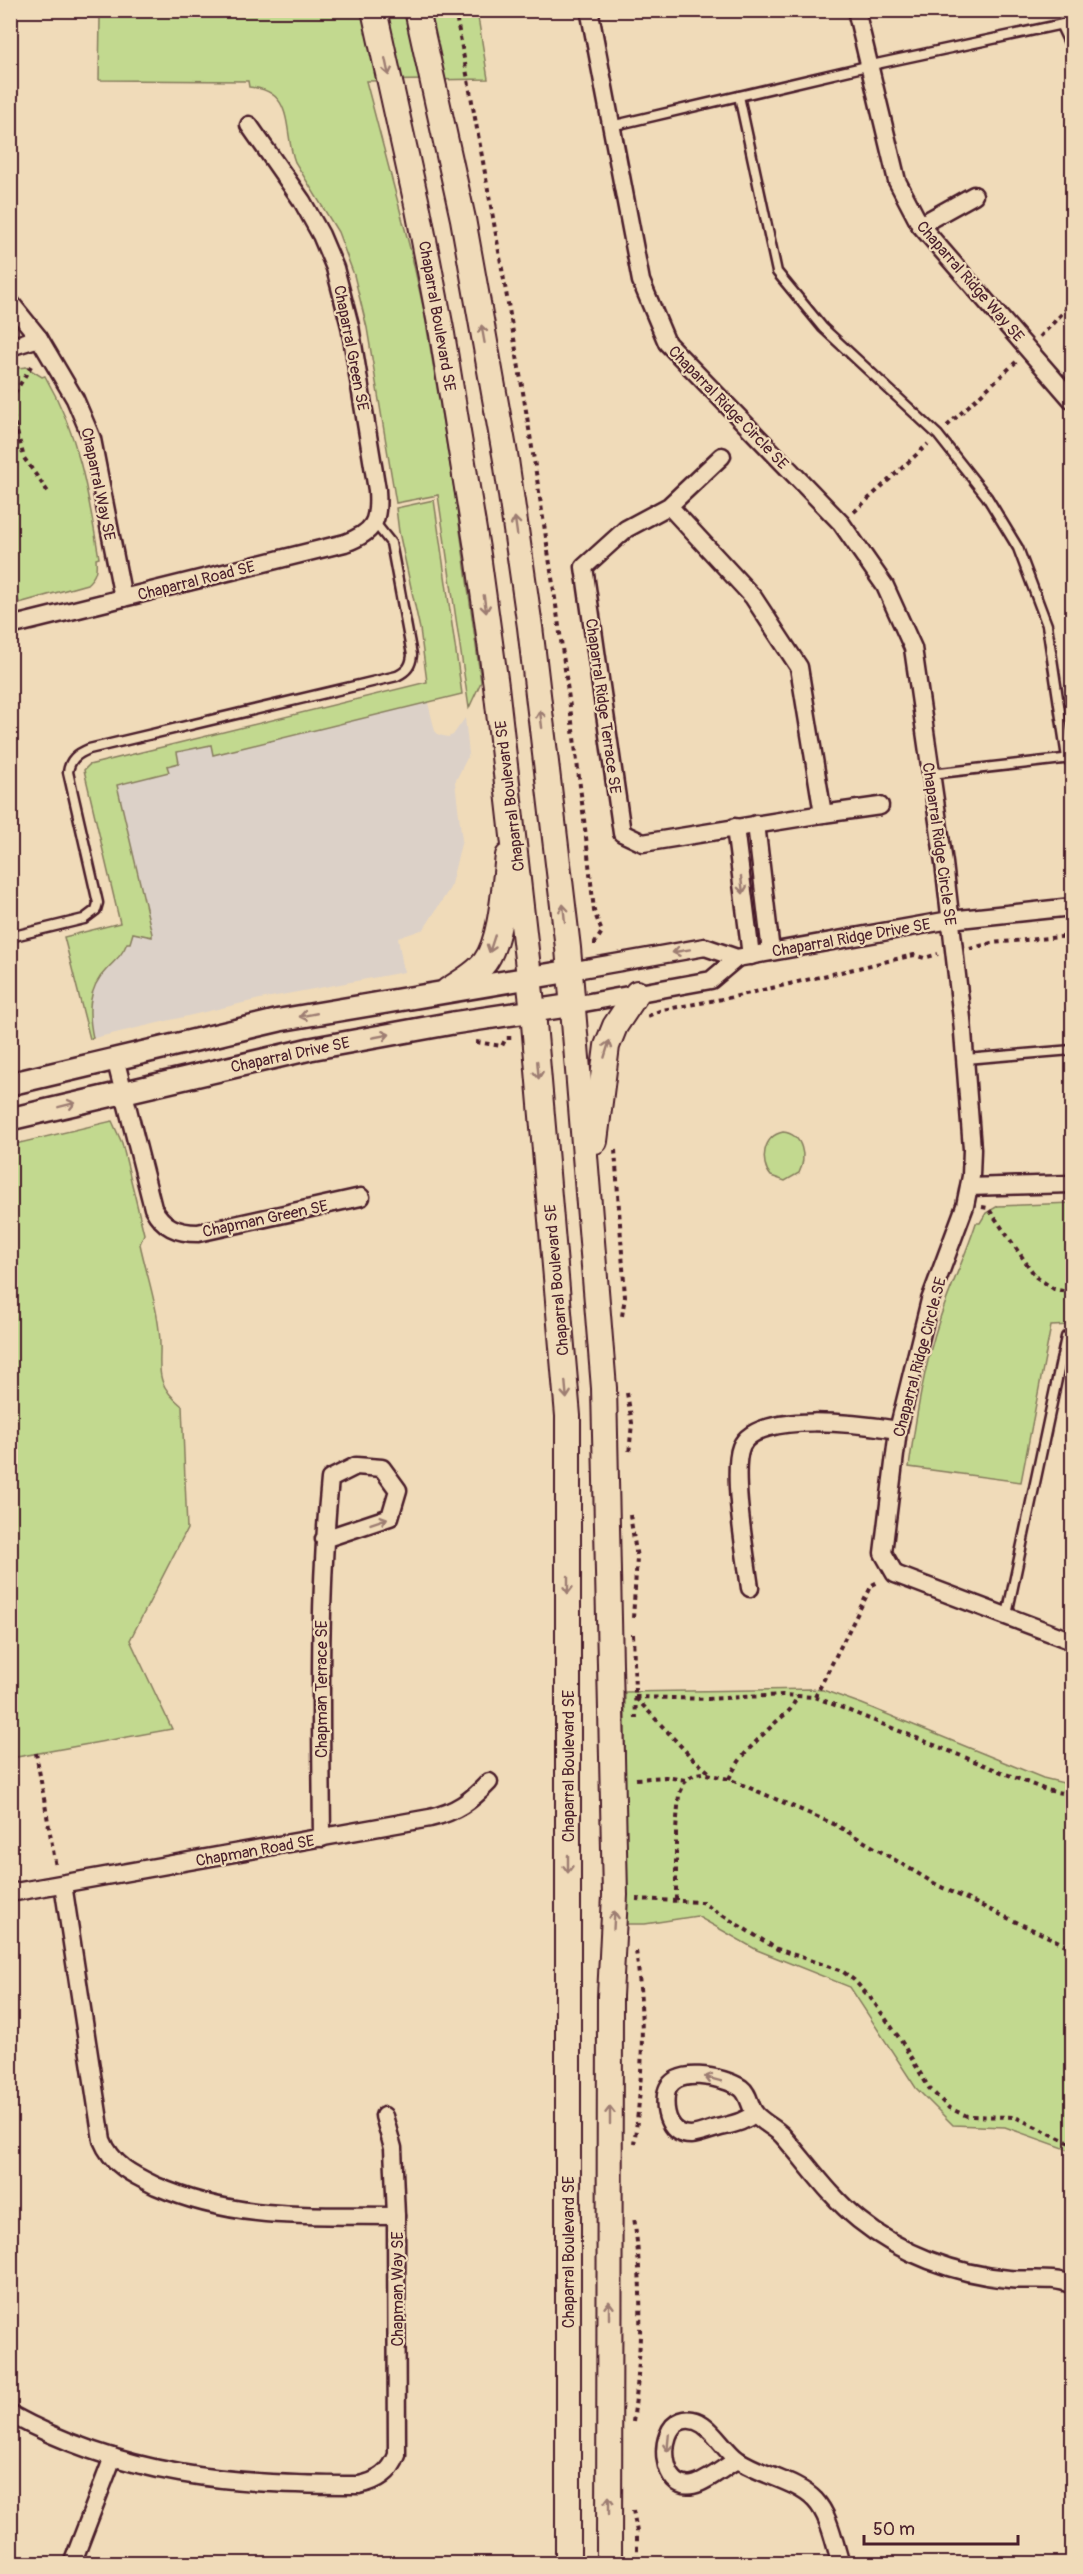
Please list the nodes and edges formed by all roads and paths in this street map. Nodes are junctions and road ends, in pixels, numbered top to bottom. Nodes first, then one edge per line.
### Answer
1 (374, 10) edge
2 (417, 10) edge
3 (592, 10) edge
4 (856, 10) edge
5 (1072, 22) edge
6 (1060, 26) junction
7 (1072, 49) edge
8 (867, 66) junction
9 (739, 96) junction
10 (249, 124) dead end
11 (611, 126) junction
12 (974, 195) dead end
13 (920, 225) junction
14 (10, 302) edge
15 (1072, 303) edge
16 (39, 338) junction
17 (10, 347) edge
18 (1029, 349) junction
19 (31, 366) dead end
20 (1072, 400) edge
21 (938, 435) junction
22 (722, 456) dead end
23 (48, 492) dead end
24 (669, 506) junction
25 (375, 523) junction
26 (841, 523) junction
27 (123, 598) junction
28 (10, 626) edge
29 (1070, 758) edge
30 (930, 775) junction
31 (880, 806) dead end
32 (824, 814) junction
33 (513, 824) junction
34 (756, 824) junction
35 (735, 827) junction
36 (1072, 907) edge
37 (950, 920) junction
38 (1072, 936) edge
39 (10, 937) edge
40 (954, 951) junction
41 (771, 952) junction
42 (744, 957) junction
43 (570, 971) junction
44 (530, 978) junction
45 (448, 990) junction
46 (637, 993) junction
47 (573, 1005) junction
48 (533, 1012) junction
49 (642, 1019) dead end
50 (1072, 1050) edge
51 (115, 1058) junction
52 (966, 1059) junction
53 (10, 1084) edge
54 (123, 1091) junction
55 (10, 1119) edge
56 (1072, 1184) edge
57 (969, 1187) junction
58 (588, 1191) junction
59 (361, 1197) dead end
60 (964, 1206) junction
61 (1072, 1293) edge
62 (1072, 1337) edge
63 (898, 1430) junction
64 (324, 1539) junction
65 (895, 1574) junction
66 (750, 1588) dead end
67 (1007, 1616) junction
68 (1072, 1641) edge
69 (797, 1695) junction
70 (815, 1697) junction
71 (36, 1753) dead end
72 (710, 1774) junction
73 (636, 1779) dead end
74 (729, 1779) junction
75 (686, 1780) junction
76 (489, 1782) dead end
77 (1072, 1796) edge
78 (322, 1838) junction
79 (56, 1867) dead end
80 (63, 1884) junction
81 (10, 1893) edge
82 (633, 1899) dead end
83 (676, 1900) junction
84 (1072, 1948) edge
85 (755, 2113) junction
86 (384, 2116) dead end
87 (1072, 2144) edge
88 (396, 2216) junction
89 (1072, 2285) edge
90 (10, 2414) edge
91 (113, 2457) junction
92 (737, 2460) junction
93 (567, 2563) edge
94 (72, 2564) edge
95 (609, 2564) edge
96 (841, 2564) edge

1 -> 33 main road, Chaparral Boulevard SE
43 -> 2 main road
3 - 11 street, Chaparral Ridge Circle SE
4 - 8 street, Chaparral Ridge Way SE
5 - 6 lane
6 - 7 lane
6 - 8 lane
8 - 9 lane
8 - 13 street, Chaparral Ridge Way SE
9 - 11 lane
9 - 21 lane
10 - 25 street, Chaparral Green SE
11 - 26 street, Chaparral Ridge Circle SE
12 - 13 street
13 - 18 street, Chaparral Ridge Way SE
14 - 16 street, Chaparral Way SE
15 - 18 path
16 - 17 street
16 - 27 street, Chaparral Way SE
18 - 20 street, Chaparral Ridge Way SE
18 - 21 path
19 - 23 path
21 - 26 path
21 - 29 lane
22 - 24 street, Chaparral Ridge Terrace SE
24 - 32 street
24 - 35 street, Chaparral Ridge Terrace SE
25 - 27 street, Chaparral Road SE
25 - 39 lane
26 - 30 street, Chaparral Ridge Circle SE
27 - 28 street, Chaparral Road SE
29 - 30 lane
30 - 37 street, Chaparral Ridge Circle SE
31 - 32 street, Chaparral Ridge Terrace SE
32 - 34 street, Chaparral Ridge Terrace SE
33 - 44 main road, Chaparral Boulevard SE
33 -> 45 main road
34 - 35 street, Chaparral Ridge Terrace SE
34 - 41 street
35 -> 42 street
36 - 37 street, Chaparral Ridge Drive SE
37 - 40 street, Chaparral Ridge Circle SE
37 - 41 street, Chaparral Ridge Drive SE
38 - 40 path
40 - 49 path
40 - 52 street, Chaparral Ridge Circle SE
41 - 42 street, Chaparral Ridge Drive SE
42 -> 43 street
42 - 46 street, Chaparral Ridge Drive SE
43 - 44 street, Chaparral Drive SE
43 - 47 main road
44 - 45 street, Chaparral Drive SE
44 - 48 main road, Chaparral Boulevard SE
45 -> 51 street, Chaparral Drive SE
46 - 47 street, Chaparral Ridge Drive SE
58 -> 46 main road
47 - 48 street, Chaparral Drive SE
47 - 58 main road
54 -> 48 street, Chaparral Drive SE
48 -> 93 main road, Chaparral Boulevard SE
50 - 52 lane
51 - 53 street, Chaparral Drive SE
51 - 54 street, Chapman Green SE
52 - 57 street, Chaparral Ridge Circle SE
55 -> 54 street, Chaparral Drive SE
54 - 59 street, Chapman Green SE
56 - 57 street
57 - 60 street, Chaparral Ridge Circle SE
95 -> 58 main road
60 - 61 path
60 - 63 street, Chaparral Ridge Circle SE
62 - 67 lane
63 - 65 street, Chaparral Ridge Circle SE
63 - 66 street
64 -> 64 street, Chapman Terrace SE
64 - 78 street, Chapman Terrace SE
65 - 67 street
65 - 70 path
67 - 68 street
69 - 70 path
69 - 72 path
69 - 74 path
70 - 77 path
71 - 79 path
72 - 74 path
72 - 75 path
73 - 75 path
74 - 84 path
75 - 83 path
76 - 78 street, Chapman Road SE
78 - 80 street, Chapman Road SE
80 - 81 street, Chapman Road SE
80 - 88 street, Chapman Way SE
82 - 83 path
83 - 87 path
85 -> 85 street
85 - 89 street
86 - 88 street
88 - 91 street, Chapman Way SE
90 - 91 street, Chapman Way SE
91 - 94 street
92 -> 92 street
92 - 96 street

